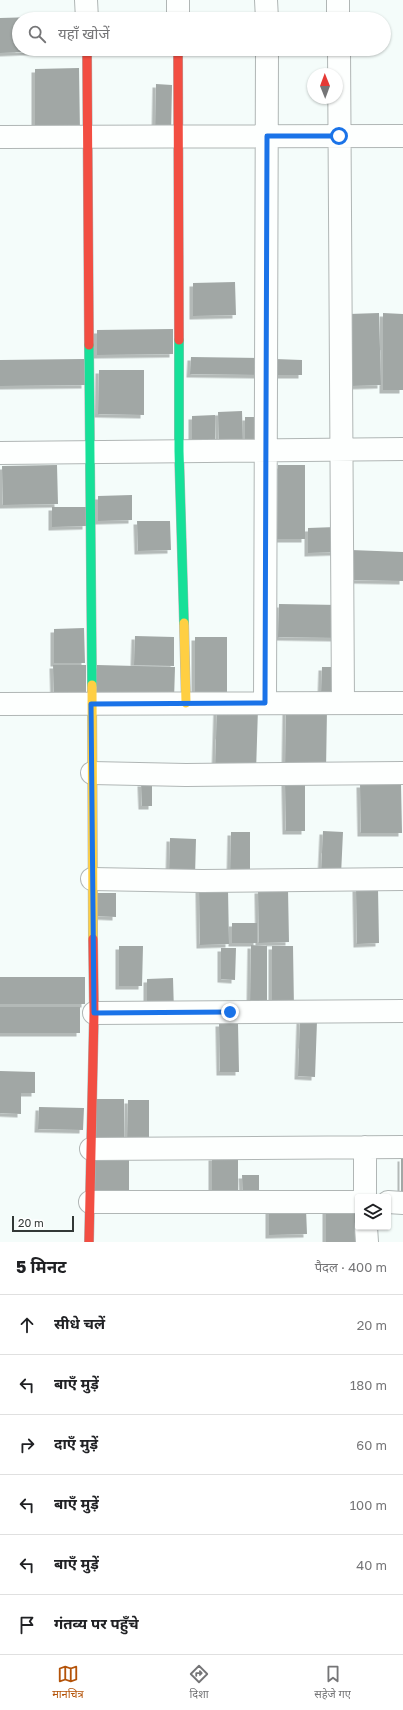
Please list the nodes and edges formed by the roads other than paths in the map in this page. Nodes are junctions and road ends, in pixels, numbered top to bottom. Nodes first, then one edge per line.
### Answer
1 (86, 0) edge
2 (178, 0) edge
3 (266, 0) edge
4 (338, 0) edge
5 (87, 12) edge
6 (178, 12) edge
7 (266, 12) edge
8 (338, 12) edge
9 (87, 56) edge
10 (178, 56) edge
11 (267, 56) edge
12 (339, 56) edge
13 (178, 136) junction
14 (267, 136) junction
15 (339, 136) junction
16 (403, 136) edge
17 (0, 137) edge
18 (87, 137) junction
19 (342, 449) junction
20 (403, 449) edge
21 (265, 450) junction
22 (180, 451) junction
23 (90, 452) junction
24 (0, 453) edge
25 (186, 703) junction
26 (265, 703) junction
27 (343, 703) junction
28 (403, 703) edge
29 (0, 704) edge
30 (91, 704) junction
31 (92, 773) junction
32 (403, 774) edge
33 (92, 879) junction
34 (403, 880) edge
35 (403, 1011) edge
36 (94, 1013) junction
37 (364, 1147) junction
38 (403, 1147) edge
39 (91, 1148) junction
40 (365, 1194) edge
41 (90, 1202) junction
42 (355, 1202) edge
43 (391, 1202) edge
44 (403, 1203) edge
45 (366, 1230) edge
46 (90, 1242) edge
47 (367, 1242) edge

1 - 5 street
2 - 6 street
3 - 7 street
4 - 8 street
9 - 18 street
10 - 13 street
11 - 14 street
12 - 15 street
13 - 14 street
13 - 18 street
13 - 22 street
14 - 15 street
14 - 21 street
15 - 16 street
15 - 19 street
17 - 18 street
18 - 23 street
19 - 20 street
19 - 21 street
19 - 27 street
21 - 22 street
21 - 26 street
22 - 23 street
22 - 25 street
23 - 24 street
23 - 30 street
25 - 26 street
25 - 30 street
26 - 27 street
27 - 28 street
29 - 30 street
30 - 31 street
31 - 32 street
31 - 33 street
33 - 34 street
33 - 36 street
35 - 36 street
36 - 39 street
37 - 38 street
37 - 39 street
37 - 40 street
39 - 41 street
41 - 42 street
41 - 46 street
43 - 44 street
45 - 47 street

